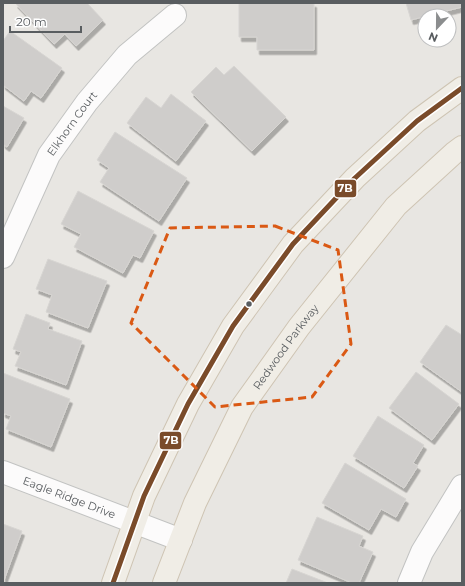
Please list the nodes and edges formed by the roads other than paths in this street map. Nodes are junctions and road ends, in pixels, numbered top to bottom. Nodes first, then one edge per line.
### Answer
1 (175, 15) dead end
2 (462, 88) edge
3 (462, 147) edge
4 (3, 257) edge
5 (3, 472) edge
6 (462, 486) edge
7 (134, 522) junction
8 (181, 540) junction
9 (113, 583) edge
10 (164, 583) edge
11 (409, 583) edge

1 - 4 street, Elkhorn Court
2 - 7 main road
3 - 8 main road, Redwood Parkway
5 - 7 street, Eagle Ridge Drive
6 - 11 street
7 - 8 street, Eagle Ridge Drive
7 - 9 main road
8 - 10 main road, Redwood Parkway

